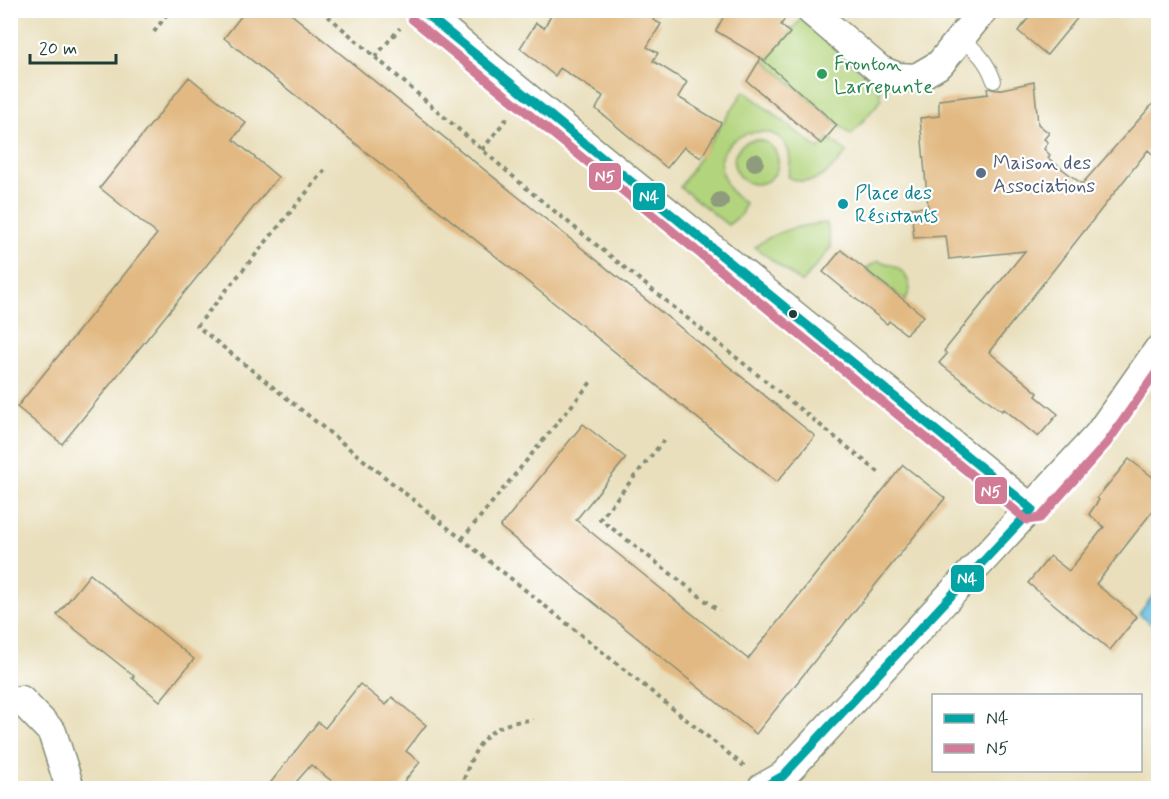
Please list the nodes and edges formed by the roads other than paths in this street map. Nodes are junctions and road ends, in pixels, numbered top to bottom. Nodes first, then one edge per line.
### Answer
1 (810, 10) edge
2 (983, 10) edge
3 (411, 18) edge
4 (961, 38) junction
5 (994, 81) dead end
6 (1158, 350) edge
7 (1032, 509) junction
8 (21, 699) dead end
9 (765, 787) edge
10 (70, 789) edge

1 - 4 street
2 - 4 street
3 - 7 street
4 - 5 lane
6 - 7 street
7 - 9 street
8 - 10 street

